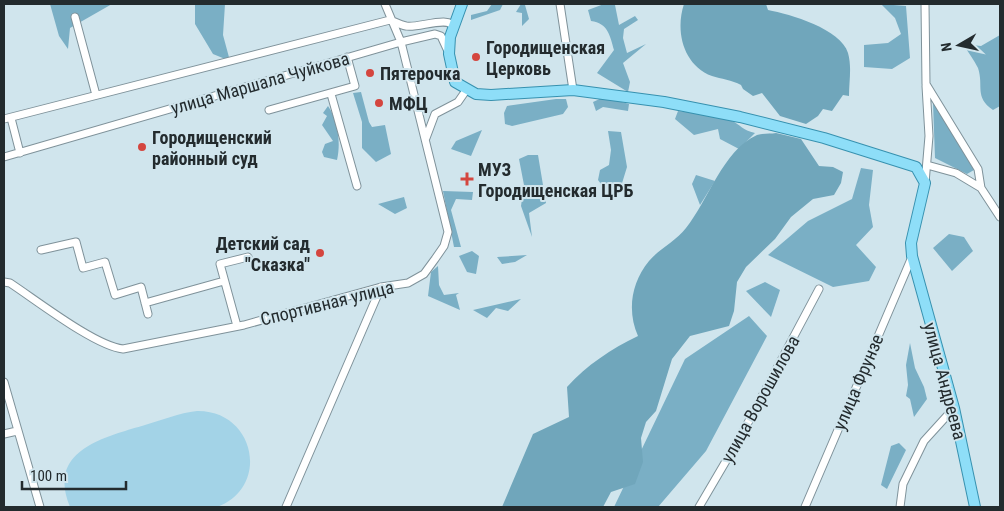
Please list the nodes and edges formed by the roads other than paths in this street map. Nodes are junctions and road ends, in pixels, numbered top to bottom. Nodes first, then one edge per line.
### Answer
1 (386, 4) edge
2 (560, 4) edge
3 (925, 4) edge
4 (461, 7) edge
5 (75, 17) dead end
6 (390, 20) junction
7 (440, 21) junction
8 (455, 27) junction
9 (441, 36) junction
10 (401, 42) junction
11 (449, 54) junction
12 (347, 57) junction
13 (926, 84) junction
14 (574, 90) junction
15 (471, 92) junction
16 (331, 94) junction
17 (96, 95) junction
18 (269, 110) dead end
19 (7, 118) edge
20 (426, 141) junction
21 (20, 153) junction
22 (4, 158) edge
23 (926, 165) junction
24 (925, 183) junction
25 (357, 186) dead end
26 (981, 188) junction
27 (1000, 217) edge
28 (41, 250) dead end
29 (912, 256) junction
30 (248, 257) dead end
31 (224, 281) junction
32 (4, 282) edge
33 (381, 287) junction
34 (820, 289) dead end
35 (145, 303) junction
36 (148, 314) dead end
37 (236, 326) junction
38 (4, 382) edge
39 (954, 408) junction
40 (18, 431) junction
41 (4, 434) edge
42 (40, 507) edge
43 (286, 507) edge
44 (699, 507) edge
45 (805, 507) edge
46 (900, 507) edge
47 (975, 507) edge

1 - 6 street, Спортивная улица
2 - 14 street
3 - 13 street
4 - 7 street
4 - 8 main road
5 - 17 street
6 - 7 street
6 - 10 street, Спортивная улица
6 - 17 street, улица Маршала Чуйкова
7 - 8 street
8 - 9 street
8 - 11 main road
9 - 10 street, улица Маршала Чуйкова
9 - 11 street
10 - 12 street, улица Маршала Чуйкова
10 - 20 street, Спортивная улица
11 - 15 main road
12 - 16 street
12 - 21 street, улица Маршала Чуйкова
13 - 23 street
13 - 26 street
14 - 15 main road
14 - 24 main road
15 - 20 street
16 - 18 street
16 - 25 street
17 - 19 street, улица Маршала Чуйкова
19 - 21 street
20 - 33 street, Спортивная улица
21 - 22 street, улица Маршала Чуйкова
23 - 24 street
23 - 26 street
24 - 29 main road, улица Андреева
26 - 27 street
28 - 35 street
29 - 39 main road, улица Андреева
29 - 45 street, улица Фрунзе
30 - 31 street
31 - 35 street
31 - 37 street
32 - 37 street, Спортивная улица
33 - 37 street, Спортивная улица
33 - 43 street
34 - 44 street, улица Ворошилова
35 - 36 street
38 - 40 street
39 - 46 street
39 - 47 main road, улица Андреева
40 - 41 street
40 - 42 street

